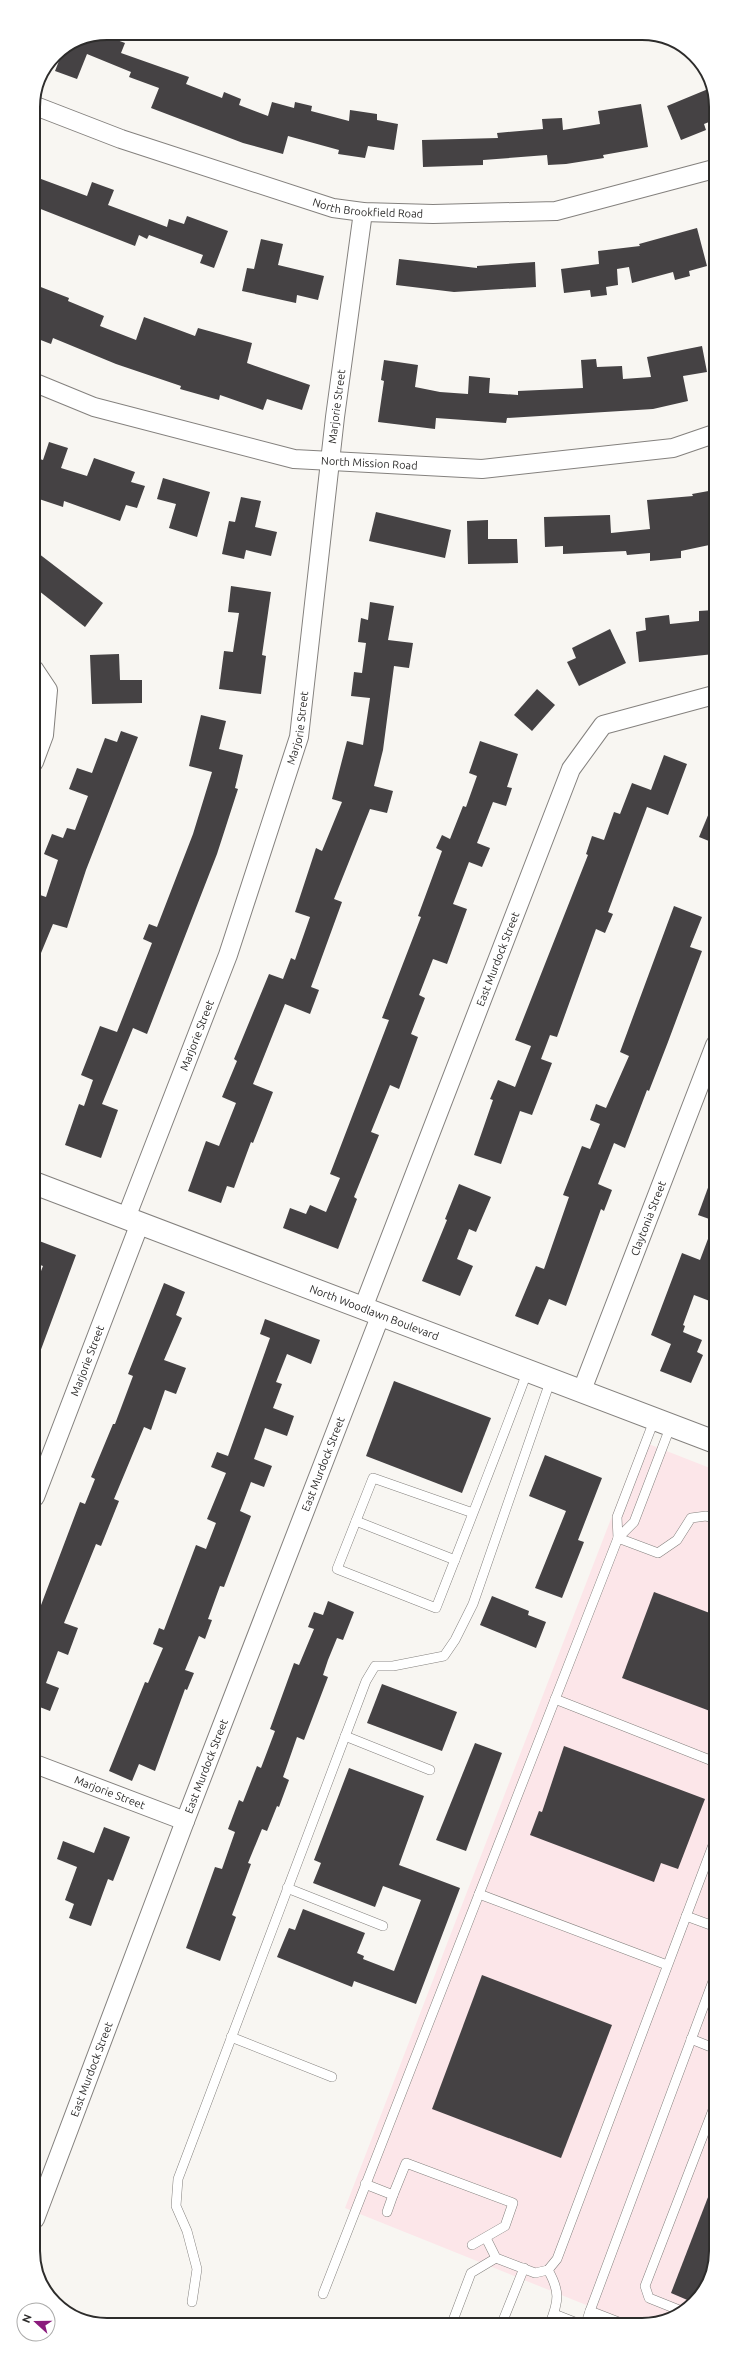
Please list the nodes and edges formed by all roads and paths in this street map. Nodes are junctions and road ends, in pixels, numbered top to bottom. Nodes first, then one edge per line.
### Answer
1 (40, 108) edge
2 (709, 170) edge
3 (363, 212) junction
4 (40, 385) edge
5 (709, 436) edge
6 (330, 461) junction
7 (40, 678) edge
8 (709, 696) edge
9 (40, 746) edge
10 (709, 1061) edge
11 (40, 1185) edge
12 (133, 1220) junction
13 (372, 1311) junction
14 (528, 1370) junction
15 (551, 1379) junction
16 (582, 1390) junction
17 (663, 1421) junction
18 (709, 1440) edge
19 (40, 1483) edge
20 (473, 1513) junction
21 (709, 1517) edge
22 (356, 1521) junction
23 (618, 1538) junction
24 (455, 1560) junction
25 (555, 1699) junction
26 (345, 1736) junction
27 (709, 1760) edge
28 (40, 1766) edge
29 (430, 1770) dead end
30 (184, 1821) junction
31 (709, 1855) edge
32 (287, 1888) junction
33 (478, 1894) junction
34 (686, 1916) junction
35 (709, 1924) edge
36 (383, 1926) dead end
37 (668, 1965) junction
38 (709, 1991) edge
39 (231, 2037) junction
40 (691, 2039) junction
41 (709, 2046) edge
42 (332, 2077) dead end
43 (709, 2120) edge
44 (365, 2184) junction
45 (393, 2195) junction
46 (40, 2206) edge
47 (387, 2212) dead end
48 (486, 2238) junction
49 (472, 2245) dead end
50 (496, 2258) junction
51 (524, 2268) junction
52 (548, 2270) junction
53 (323, 2294) dead end
54 (192, 2302) dead end
55 (676, 2309) edge
56 (590, 2311) junction
57 (454, 2318) edge
58 (504, 2318) edge
59 (552, 2318) edge
60 (588, 2318) edge
61 (608, 2318) edge

1 - 3 street, North Brookfield Road
2 - 3 street, North Brookfield Road
3 - 6 street, Marjorie Street
4 - 6 street, North Mission Road
5 - 6 street, North Mission Road
6 - 12 street, Marjorie Street
7 - 9 street
8 - 13 street, East Murdock Street
10 - 16 street, Claytonia Street
11 - 12 main road, North Woodlawn Boulevard
12 - 13 main road, North Woodlawn Boulevard
12 - 19 street, Marjorie Street
13 - 14 main road, North Woodlawn Boulevard
13 - 30 street, East Murdock Street
14 - 15 main road, North Woodlawn Boulevard
14 - 20 lane
15 - 16 main road, North Woodlawn Boulevard
15 - 26 lane
16 - 17 main road, North Woodlawn Boulevard
17 - 18 main road, North Woodlawn Boulevard
17 - 23 lane
17 - 23 lane
20 - 22 lane
20 - 24 lane
21 - 23 lane
22 - 24 lane
22 - 24 lane
23 - 25 lane
25 - 27 lane
25 - 33 lane
26 - 29 lane
26 - 32 lane
28 - 30 street, Marjorie Street
30 - 46 street, East Murdock Street
31 - 34 lane
32 - 36 lane
32 - 39 lane
33 - 37 lane
33 - 44 lane
34 - 35 lane
34 - 37 lane
37 - 52 lane
38 - 40 lane
39 - 42 lane
39 - 54 lane
40 - 41 lane
40 - 56 lane
43 - 55 lane
44 - 45 lane
44 - 53 lane
45 - 47 lane
45 - 48 lane
48 - 49 lane
48 - 50 lane
50 - 51 lane
50 - 57 lane
51 - 52 lane
51 - 58 lane
52 - 59 lane
56 - 60 lane
56 - 61 lane

